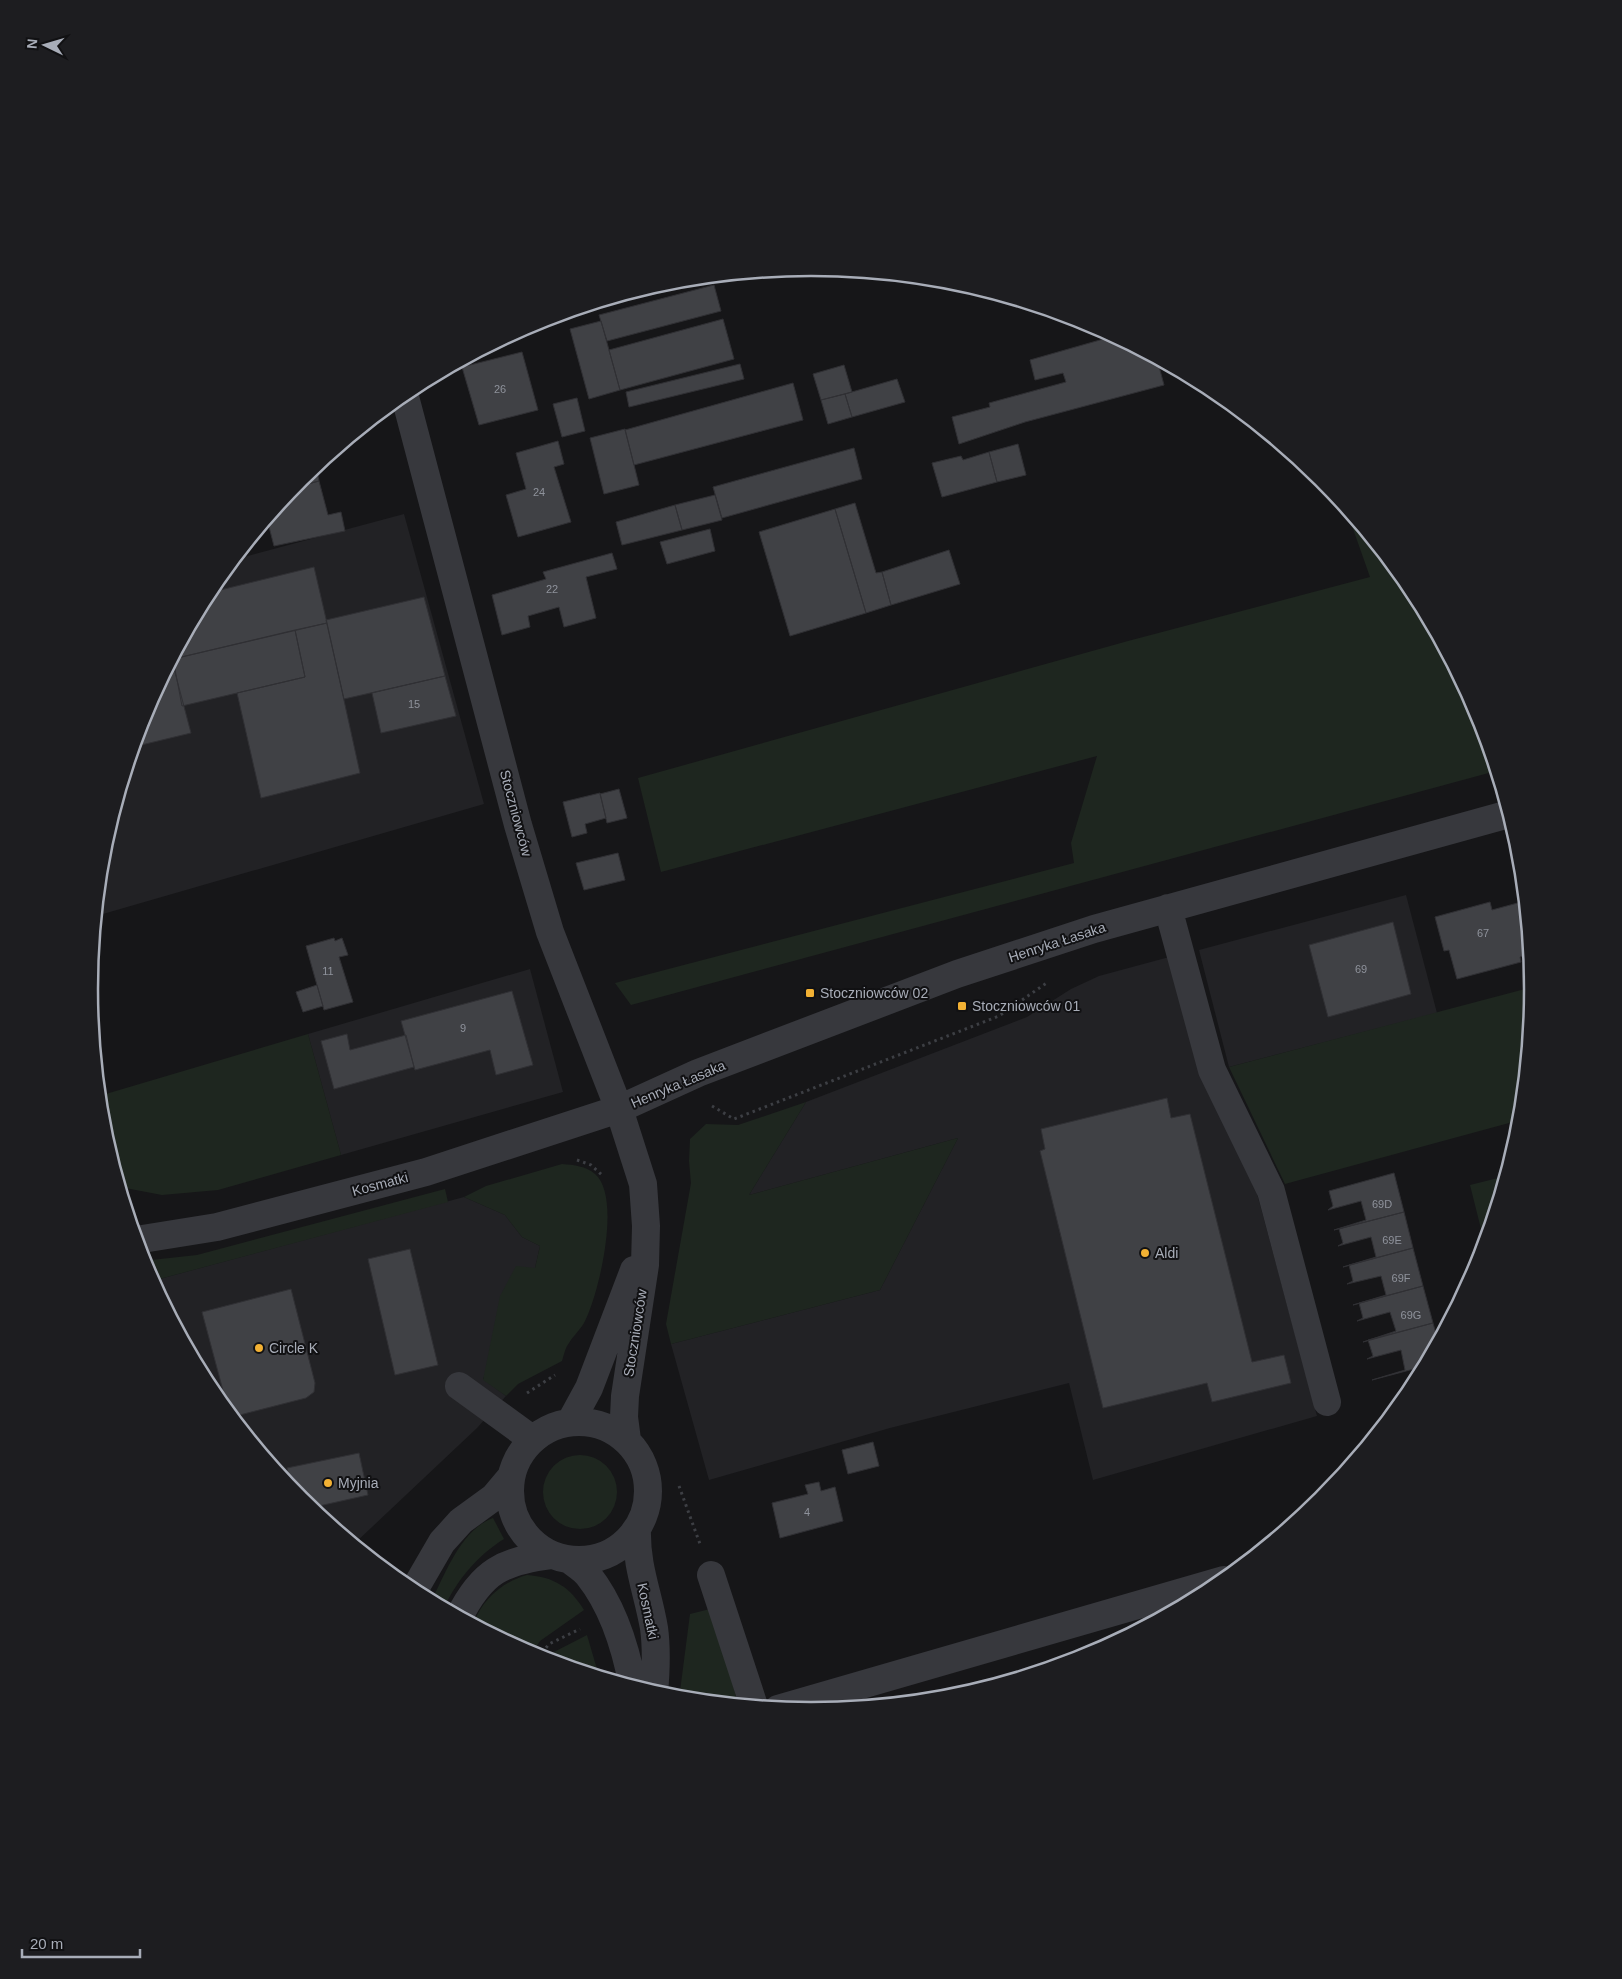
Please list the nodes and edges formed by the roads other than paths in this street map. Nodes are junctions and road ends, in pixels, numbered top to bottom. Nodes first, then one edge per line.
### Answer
1 (406, 402) edge
2 (1503, 816) edge
3 (1168, 908) junction
4 (619, 1109) junction
5 (646, 1226) junction
6 (143, 1239) edge
7 (459, 1386) dead end
8 (1327, 1402) dead end
9 (571, 1421) junction
10 (532, 1440) junction
11 (627, 1440) junction
12 (510, 1478) junction
13 (637, 1530) junction
14 (560, 1558) junction
15 (712, 1574) dead end
16 (417, 1584) edge
17 (1201, 1587) edge
18 (463, 1612) edge
19 (631, 1680) edge
20 (655, 1685) edge
21 (752, 1700) edge
22 (797, 1702) edge

1 - 4 street, Stoczniowców
2 - 3 street, Henryka Łasaka
3 - 4 street, Henryka Łasaka
3 - 8 street
4 - 5 street, Stoczniowców
4 - 6 street, Kosmatki
5 - 9 street, Stoczniowców
5 - 11 street, Stoczniowców
7 - 10 street
9 - 10 street
9 - 11 street
10 - 12 street
11 - 13 street
12 - 14 street
12 - 16 street
13 - 14 street
13 - 20 street, Kosmatki
14 - 18 street
14 - 19 street
15 - 21 street
17 - 22 street

